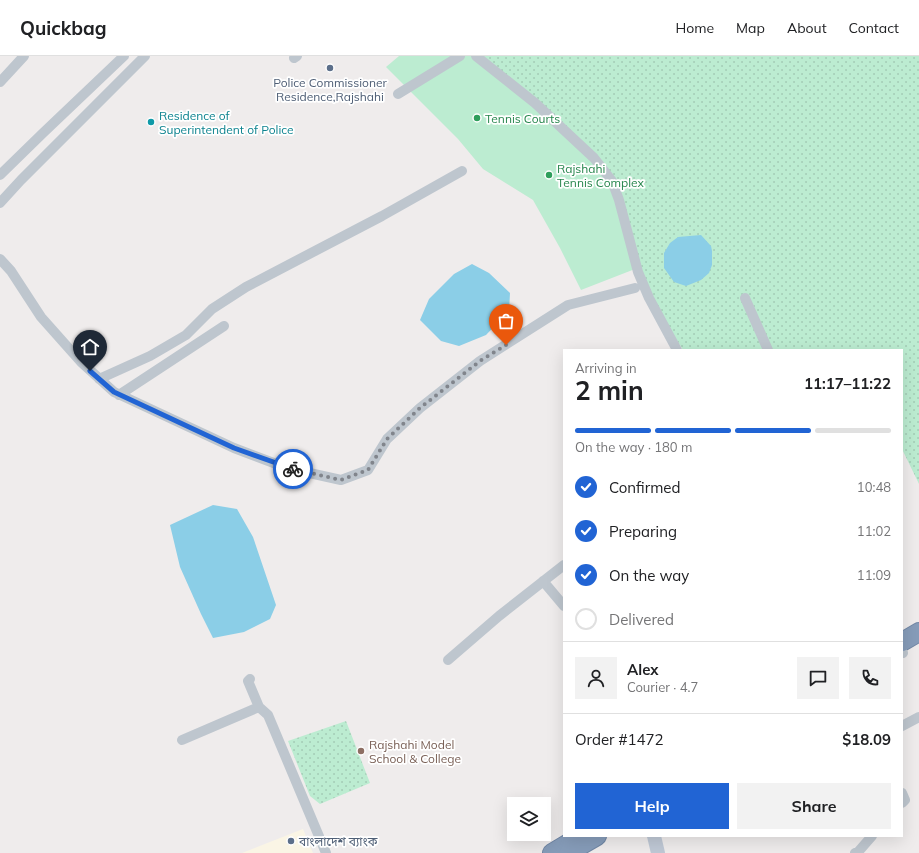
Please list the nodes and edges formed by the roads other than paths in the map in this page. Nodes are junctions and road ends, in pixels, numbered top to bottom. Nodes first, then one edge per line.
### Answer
1 (24, 56) edge
2 (124, 56) edge
3 (145, 56) edge
4 (460, 56) edge
5 (476, 56) edge
6 (0, 82) edge
7 (398, 94) dead end
8 (462, 171) dead end
9 (0, 175) edge
10 (0, 203) edge
11 (0, 259) edge
12 (635, 288) dead end
13 (745, 298) dead end
14 (224, 326) dead end
15 (676, 349) edge
16 (768, 349) edge
17 (99, 379) junction
18 (119, 395) junction
19 (563, 569) edge
20 (543, 581) junction
21 (563, 605) edge
22 (919, 632) edge
23 (919, 643) edge
24 (903, 649) edge
25 (903, 650) edge
26 (448, 660) dead end
27 (250, 679) dead end
28 (259, 707) junction
29 (919, 717) edge
30 (903, 725) edge
31 (182, 740) dead end
32 (579, 837) edge
33 (595, 837) edge
34 (654, 837) edge
35 (871, 837) edge
36 (326, 853) edge
37 (552, 853) edge
38 (568, 853) edge
39 (658, 853) edge
40 (855, 853) edge

1 - 6 street
2 - 9 street
3 - 10 street
4 - 7 street
5 - 15 street
8 - 17 street
11 - 17 street
12 - 18 street
13 - 16 street
14 - 18 street
17 - 18 street
19 - 20 street
20 - 21 street
20 - 26 street
22 - 24 highway
23 - 25 highway
27 - 28 street
28 - 31 street
28 - 36 street
29 - 30 street
32 - 37 highway
33 - 38 highway
34 - 39 main road
35 - 40 street

